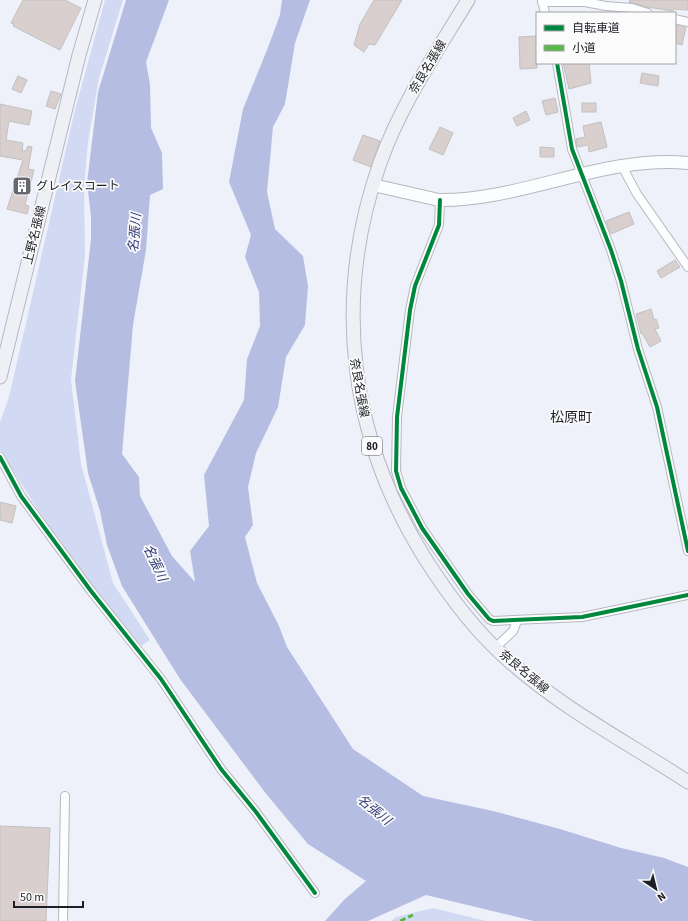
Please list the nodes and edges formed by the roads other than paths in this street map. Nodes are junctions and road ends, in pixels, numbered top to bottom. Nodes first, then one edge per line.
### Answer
1 (95, 0) edge
2 (468, 0) edge
3 (542, 1) edge
4 (585, 1) edge
5 (545, 12) edge
6 (645, 12) edge
7 (676, 19) edge
8 (688, 22) edge
9 (557, 64) edge
10 (688, 163) edge
11 (622, 166) junction
12 (582, 174) junction
13 (373, 185) junction
14 (440, 200) junction
15 (688, 267) edge
16 (0, 377) edge
17 (0, 457) edge
18 (688, 550) edge
19 (688, 595) edge
20 (517, 621) junction
21 (495, 648) junction
22 (688, 782) edge
23 (65, 796) dead end
24 (314, 893) dead end
25 (63, 921) edge

1 - 16 main road, 上野名張線
2 - 13 main road, 奈良名張線 / 80
3 - 4 street
3 - 5 street
4 - 6 street
7 - 8 street
9 - 12 street
10 - 11 street
11 - 12 street
11 - 15 street
12 - 14 street
12 - 18 street
13 - 14 street
13 - 21 main road, 奈良名張線 / 80
14 - 20 street
17 - 24 street
19 - 20 street
20 - 21 street
21 - 22 main road, 奈良名張線 / 80
23 - 25 street

